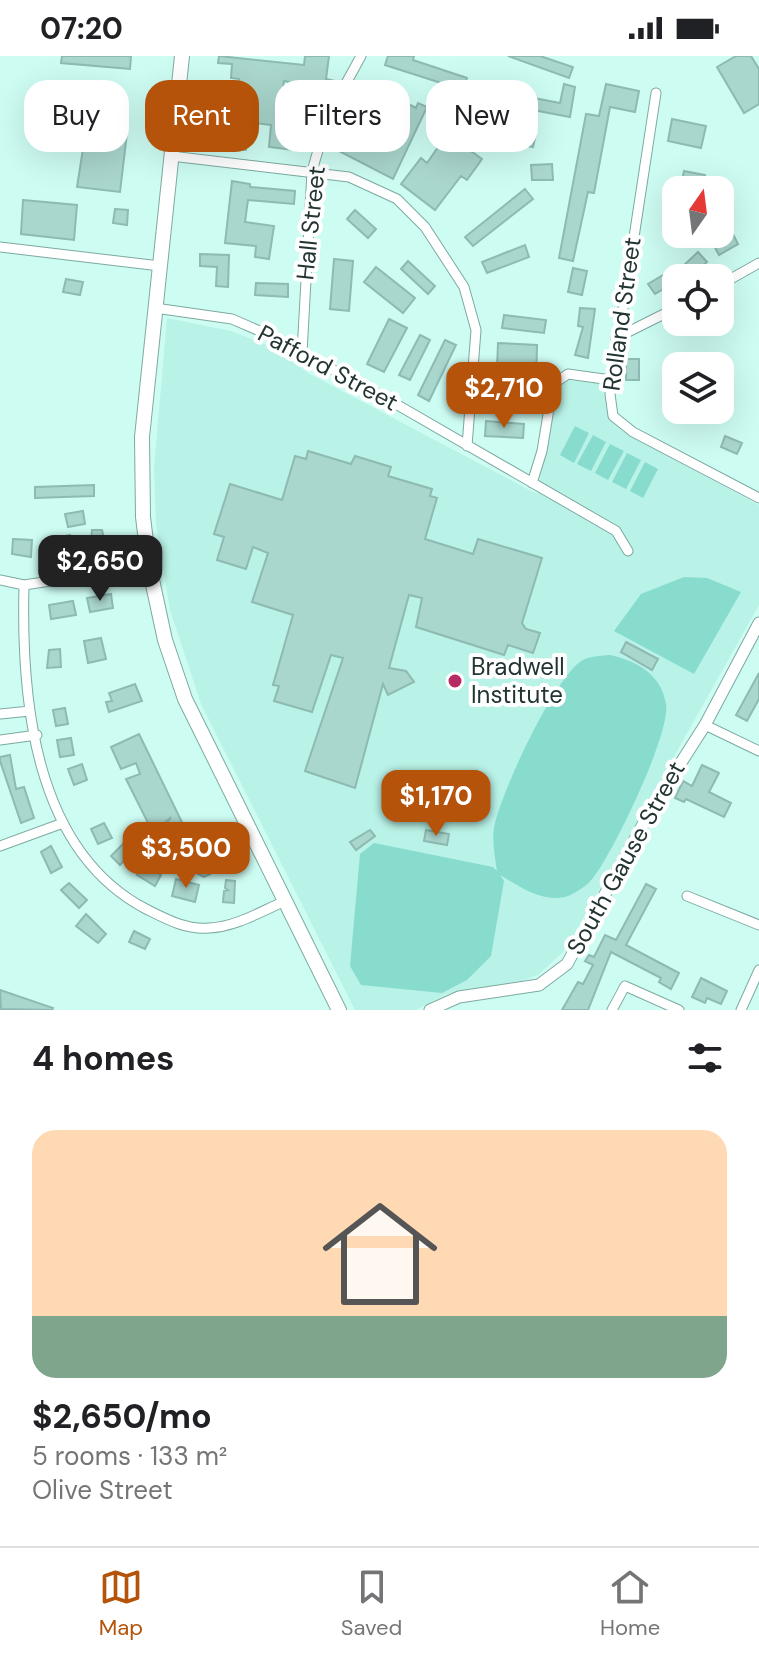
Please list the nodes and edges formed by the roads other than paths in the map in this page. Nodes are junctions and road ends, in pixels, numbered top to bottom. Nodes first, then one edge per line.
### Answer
1 (182, 56) edge
2 (361, 56) edge
3 (656, 93) dead end
4 (171, 156) junction
5 (312, 171) junction
6 (0, 247) edge
7 (759, 263) edge
8 (160, 266) junction
9 (734, 277) edge
10 (155, 308) junction
11 (662, 315) edge
12 (616, 338) junction
13 (302, 353) junction
14 (611, 380) junction
15 (467, 446) junction
16 (532, 483) junction
17 (759, 498) edge
18 (628, 551) dead end
19 (149, 566) junction
20 (0, 580) edge
21 (24, 585) junction
22 (759, 623) edge
23 (30, 711) junction
24 (0, 714) edge
25 (705, 725) junction
26 (37, 735) junction
27 (0, 740) edge
28 (759, 751) edge
29 (63, 823) junction
30 (0, 846) edge
31 (687, 896) dead end
32 (283, 902) junction
33 (759, 925) edge
34 (759, 970) edge
35 (339, 1010) edge
36 (430, 1010) edge
37 (612, 1010) edge
38 (679, 1010) edge
39 (741, 1010) edge

1 - 4 main road
2 - 5 street, Hall Street
3 - 12 street, Rolland Street
4 - 5 street
4 - 8 main road
5 - 13 street, Hall Street
5 - 15 street
6 - 8 street
7 - 9 street
8 - 10 main road
10 - 13 street, Pafford Street
10 - 19 main road
11 - 12 street
12 - 14 street, Rolland Street
13 - 15 street, Pafford Street
14 - 16 street
14 - 17 street, Rolland Street
15 - 16 street, Pafford Street
16 - 18 street, Pafford Street
19 - 21 street
19 - 32 main road
20 - 21 street
21 - 23 street
22 - 25 street, South Gause Street
23 - 24 street
23 - 26 street
25 - 28 street
25 - 36 street, South Gause Street
26 - 27 street
26 - 29 street
29 - 30 street
29 - 32 street
31 - 33 street
32 - 35 main road
34 - 39 street
37 - 38 street

